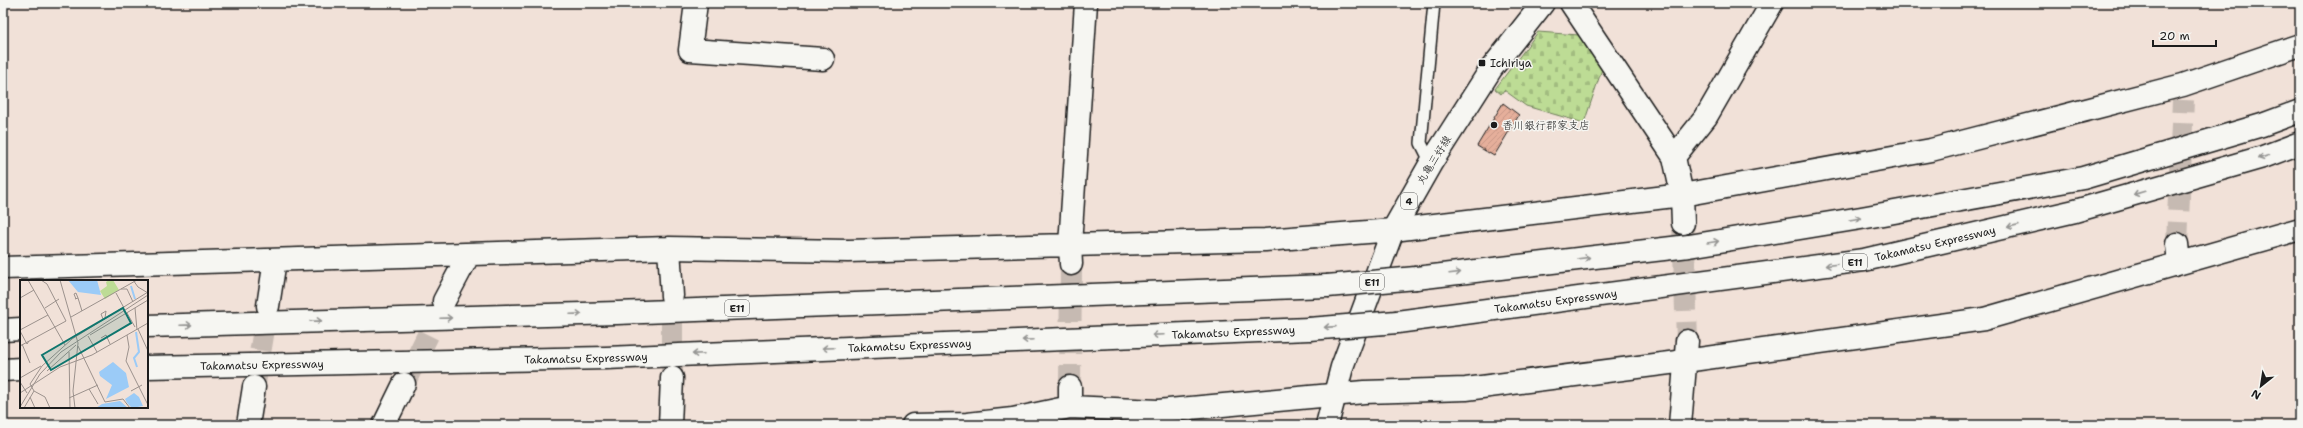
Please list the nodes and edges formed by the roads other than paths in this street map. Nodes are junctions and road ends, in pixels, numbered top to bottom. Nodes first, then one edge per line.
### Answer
1 (696, 3) edge
2 (1086, 3) edge
3 (1434, 3) edge
4 (1543, 3) edge
5 (1571, 3) edge
6 (1772, 3) edge
7 (2300, 45) edge
8 (823, 59) dead end
9 (2300, 111) edge
10 (2300, 143) edge
11 (1674, 157) junction
12 (1431, 163) junction
13 (1682, 195) junction
14 (1684, 223) tunnel mouth
15 (2300, 229) edge
16 (1393, 230) junction
17 (669, 248) junction
18 (469, 254) junction
19 (1070, 255) junction
20 (276, 260) junction
21 (3, 268) edge
22 (672, 296) tunnel mouth
23 (444, 301) tunnel mouth
24 (268, 306) tunnel mouth
25 (148, 326) edge
26 (20, 329) edge
27 (3, 330) edge
28 (1686, 351) junction
29 (148, 367) edge
30 (20, 369) edge
31 (3, 370) edge
32 (672, 378) tunnel mouth
33 (404, 384) tunnel mouth
34 (254, 386) tunnel mouth
35 (1333, 395) junction
36 (248, 425) edge
37 (384, 425) edge
38 (670, 425) edge
39 (913, 425) edge
40 (1327, 425) edge
41 (1680, 425) edge

1 - 8 main road
2 - 19 main road
3 - 12 lane
4 - 12 main road, 丸亀三好線 / 4
5 - 11 main road
6 - 11 main road
7 - 13 main road
25 -> 9 main road, E11, bridge
10 -> 29 main road, Takamatsu Expressway / E11, bridge
11 - 13 main road
12 - 16 main road, 丸亀三好線 / 4
13 - 14 main road
13 - 16 main road
15 - 28 main road
16 - 19 main road
16 - 35 main road, 丸亀三好線 / 4
17 - 18 main road
17 - 19 main road
17 - 22 main road
18 - 20 main road
18 - 23 main road
20 - 21 main road
20 - 24 main road
26 - 27 main road
28 - 35 main road
28 - 41 main road
30 - 31 main road
32 - 38 main road
33 - 37 main road
34 - 36 main road
35 - 39 main road
35 - 40 main road, 丸亀三好線 / 4

